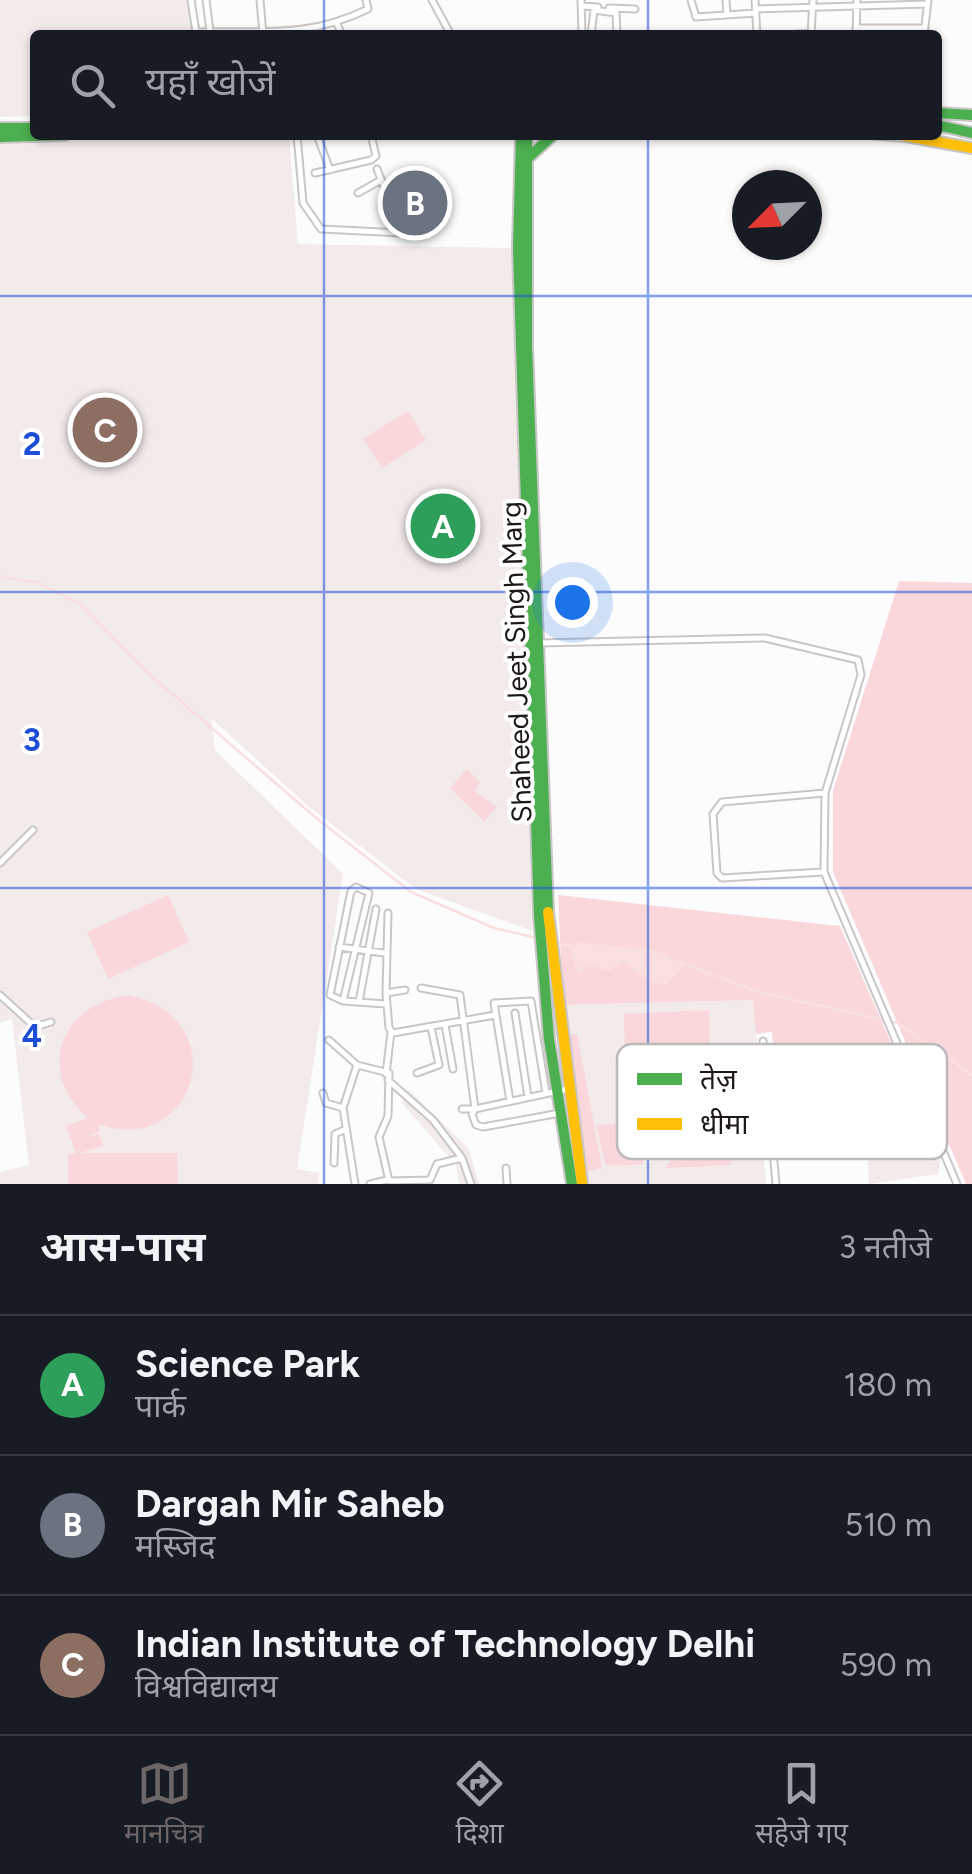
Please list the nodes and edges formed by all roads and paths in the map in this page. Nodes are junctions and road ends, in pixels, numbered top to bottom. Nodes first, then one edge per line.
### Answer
1 (191, 0) edge
2 (206, 0) edge
3 (260, 0) edge
4 (366, 0) edge
5 (432, 0) edge
6 (691, 0) edge
7 (726, 0) edge
8 (755, 0) edge
9 (813, 2) edge
10 (857, 2) edge
11 (928, 2) edge
12 (581, 3) edge
13 (635, 9) dead end
14 (756, 11) junction
15 (728, 15) junction
16 (338, 24) junction
17 (195, 30) edge
18 (210, 30) edge
19 (219, 30) edge
20 (245, 30) edge
21 (263, 30) edge
22 (308, 30) edge
23 (340, 30) edge
24 (448, 30) edge
25 (582, 30) edge
26 (592, 30) edge
27 (616, 30) edge
28 (757, 30) edge
29 (812, 30) edge
30 (856, 30) edge
31 (925, 30) edge
32 (942, 113) edge
33 (972, 115) edge
34 (942, 125) edge
35 (0, 128) edge
36 (30, 128) edge
37 (971, 132) edge
38 (30, 136) edge
39 (0, 137) edge
40 (298, 140) edge
41 (319, 140) edge
42 (372, 140) edge
43 (524, 140) edge
44 (525, 140) edge
45 (548, 140) edge
46 (925, 140) edge
47 (972, 148) edge
48 (527, 159) junction
49 (377, 169) dead end
50 (330, 170) junction
51 (315, 174) dead end
52 (381, 180) junction
53 (358, 193) dead end
54 (402, 233) junction
55 (402, 243) dead end
56 (535, 643) junction
57 (825, 794) junction
58 (33, 830) dead end
59 (0, 863) edge
60 (824, 872) junction
61 (376, 909) dead end
62 (388, 914) dead end
63 (339, 946) junction
64 (356, 949) junction
65 (368, 951) junction
66 (384, 953) junction
67 (421, 988) dead end
68 (405, 990) dead end
69 (386, 993) junction
70 (0, 995) edge
71 (343, 1002) junction
72 (358, 1002) junction
73 (386, 1004) junction
74 (514, 1013) dead end
75 (495, 1015) junction
76 (51, 1022) dead end
77 (461, 1022) junction
78 (444, 1025) junction
79 (430, 1027) junction
80 (391, 1032) junction
81 (329, 1040) dead end
82 (763, 1041) dead end
83 (763, 1044) edge
84 (899, 1044) edge
85 (357, 1066) junction
86 (453, 1069) dead end
87 (417, 1072) dead end
88 (387, 1077) junction
89 (564, 1090) junction
90 (323, 1093) dead end
91 (546, 1093) junction
92 (528, 1097) junction
93 (510, 1102) junction
94 (342, 1108) junction
95 (462, 1109) dead end
96 (475, 1109) junction
97 (563, 1113) junction
98 (346, 1129) junction
99 (462, 1158) junction
100 (774, 1159) edge
101 (947, 1159) edge
102 (334, 1163) dead end
103 (506, 1168) dead end
104 (388, 1180) junction
105 (354, 1184) edge
106 (370, 1184) edge
107 (470, 1184) edge
108 (507, 1184) edge
109 (572, 1184) edge
110 (582, 1184) edge
111 (776, 1184) edge
112 (957, 1184) edge

1 - 17 street
2 - 18 street
3 - 21 street
4 - 16 street
5 - 24 street
6 - 15 street
7 - 15 street
8 - 14 street
9 - 10 street
9 - 14 street
9 - 29 street
10 - 11 street
10 - 30 street
11 - 31 street
12 - 13 street
12 - 25 street
14 - 15 street
14 - 28 street
16 - 22 street
16 - 23 street
19 - 20 street
26 - 27 street
32 - 33 main road
34 - 37 main road
35 - 36 main road
38 - 39 main road
40 - 54 street
41 - 50 street
42 - 50 street
43 - 56 main road, Shaheed Jeet Singh Marg
44 - 48 main road, Shaheed Jeet Singh Marg
45 - 48 main road
46 - 47 main road
48 - 56 main road, Shaheed Jeet Singh Marg
49 - 52 street
50 - 51 street
52 - 53 street
52 - 54 street
54 - 55 street
56 - 57 street
56 - 89 main road, Shaheed Jeet Singh Marg
57 - 60 street
57 - 60 street
58 - 59 street
60 - 84 street
61 - 65 street
62 - 66 street
63 - 64 street
63 - 64 street
63 - 71 street
64 - 65 street
64 - 71 street
65 - 66 street
65 - 72 street
66 - 69 street
67 - 77 street
68 - 69 street
69 - 73 street
70 - 76 street
71 - 72 street
72 - 73 street
73 - 80 street
74 - 92 street
75 - 77 street
75 - 91 street
75 - 93 street
77 - 78 street
77 - 96 street
78 - 79 street
78 - 86 street
79 - 80 street
79 - 87 street
80 - 88 street
81 - 85 street
82 - 83 street
85 - 88 street
85 - 94 street
88 - 99 street
88 - 104 street
89 - 91 street
89 - 97 main road, Shaheed Jeet Singh Marg
89 - 110 main road, Shaheed Jeet Singh Marg
90 - 94 street
91 - 92 street
92 - 93 street
93 - 96 street
94 - 98 street
95 - 96 street
96 - 97 street
97 - 109 main road, Shaheed Jeet Singh Marg
98 - 102 street
98 - 105 street
99 - 104 street
99 - 107 street
100 - 111 street
101 - 112 street
103 - 108 street
104 - 106 street

